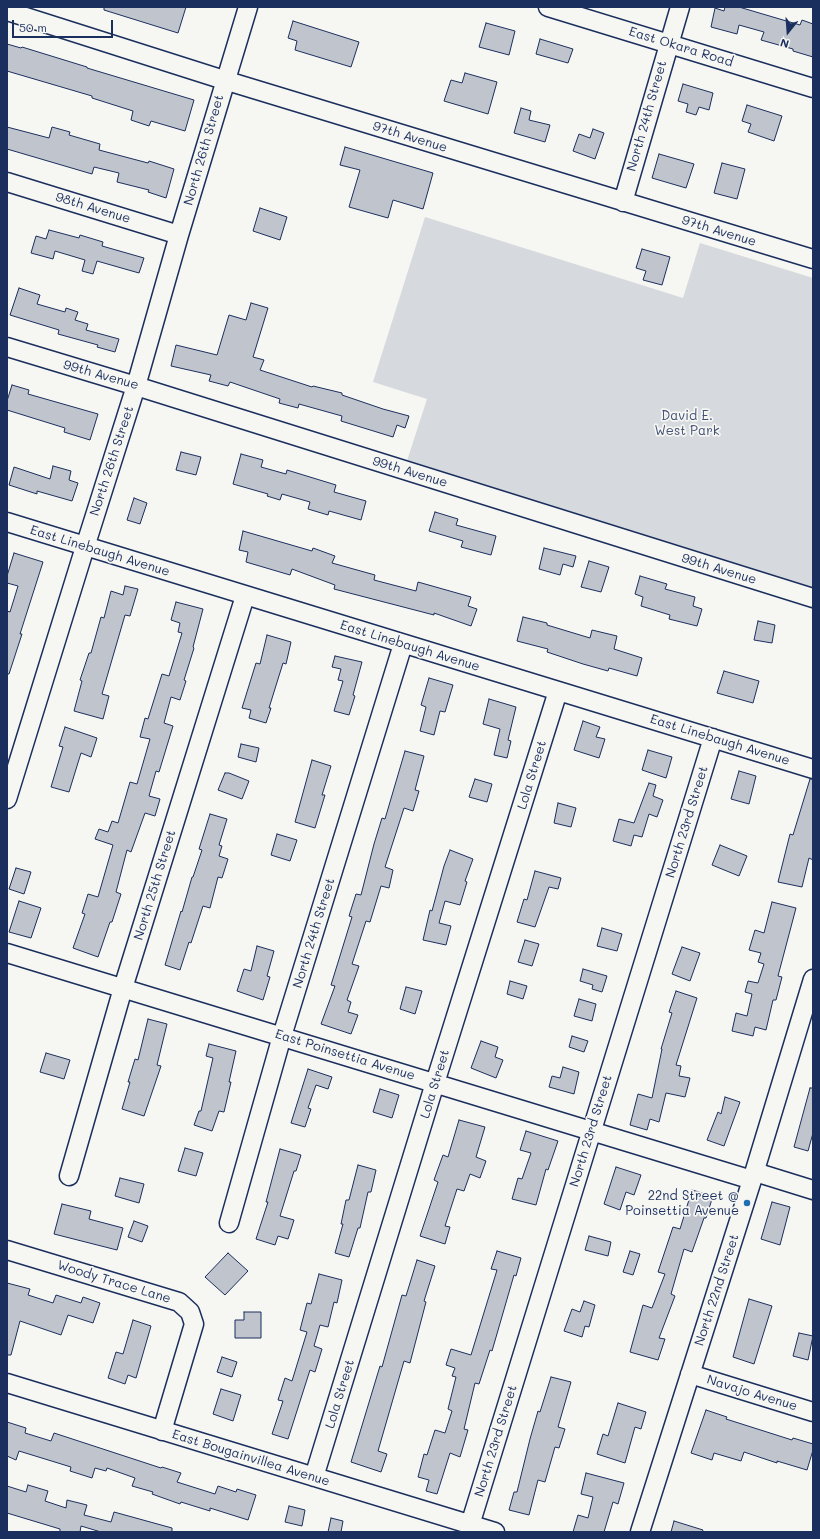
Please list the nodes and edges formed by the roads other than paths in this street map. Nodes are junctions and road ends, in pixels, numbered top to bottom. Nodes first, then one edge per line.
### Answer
1 (248, 7) edge
2 (548, 7) edge
3 (680, 7) edge
4 (7, 11) edge
5 (668, 44) junction
6 (224, 80) junction
7 (813, 88) edge
8 (7, 182) edge
9 (623, 202) junction
10 (179, 235) junction
11 (813, 260) edge
12 (7, 347) edge
13 (136, 386) junction
14 (7, 522) edge
15 (85, 547) junction
16 (245, 596) junction
17 (813, 598) edge
18 (403, 644) junction
19 (558, 691) junction
20 (713, 738) junction
21 (813, 769) edge
22 (7, 799) edge
23 (7, 953) edge
24 (813, 979) edge
25 (123, 988) junction
26 (282, 1036) junction
27 (435, 1083) junction
28 (592, 1130) junction
29 (69, 1176) dead end
30 (753, 1176) junction
31 (813, 1190) edge
32 (229, 1223) dead end
33 (7, 1250) edge
34 (690, 1374) junction
35 (7, 1383) edge
36 (813, 1412) edge
37 (162, 1431) junction
38 (314, 1477) junction
39 (470, 1525) junction
40 (495, 1532) edge
41 (640, 1532) edge

1 - 6 street, North 26th Street
2 - 5 street, East Okara Road
3 - 5 street, North 24th Street
4 - 6 street, 97th Avenue
5 - 7 street, East Okara Road
5 - 9 street, North 24th Street
6 - 9 street, 97th Avenue
6 - 10 street, North 26th Street
8 - 10 street, 98th Avenue
9 - 11 street, 97th Avenue
10 - 13 street, North 26th Street
12 - 13 street, 99th Avenue
13 - 15 street, North 26th Street
13 - 17 street, 99th Avenue
14 - 15 street, East Linebaugh Avenue
15 - 16 street, East Linebaugh Avenue
15 - 22 street, North 26th Street
16 - 18 street, East Linebaugh Avenue
16 - 25 street, North 25th Street
18 - 19 street, East Linebaugh Avenue
18 - 26 street, North 24th Street
19 - 20 street, East Linebaugh Avenue
19 - 27 street, Lola Street
20 - 21 street, East Linebaugh Avenue
20 - 28 street, North 23rd Street
23 - 25 street, East Poinsettia Avenue
24 - 30 street, North 22nd Street
25 - 26 street, East Poinsettia Avenue
25 - 29 street, North 25th Street
26 - 27 street, East Poinsettia Avenue
26 - 32 street, North 24th Street
27 - 28 street, East Poinsettia Avenue
27 - 38 street, Lola Street
28 - 30 street, East Poinsettia Avenue
28 - 39 street, North 23rd Street
30 - 31 street, East Poinsettia Avenue
30 - 34 street, North 22nd Street
33 - 37 street, Woody Trace Lane
34 - 36 street, Navajo Avenue
34 - 41 street, North 22nd Street
35 - 37 street, East Bougainvillea Avenue
37 - 38 street, East Bougainvillea Avenue
38 - 39 street, East Bougainvillea Avenue
39 - 40 street, East Bougainvillea Avenue

